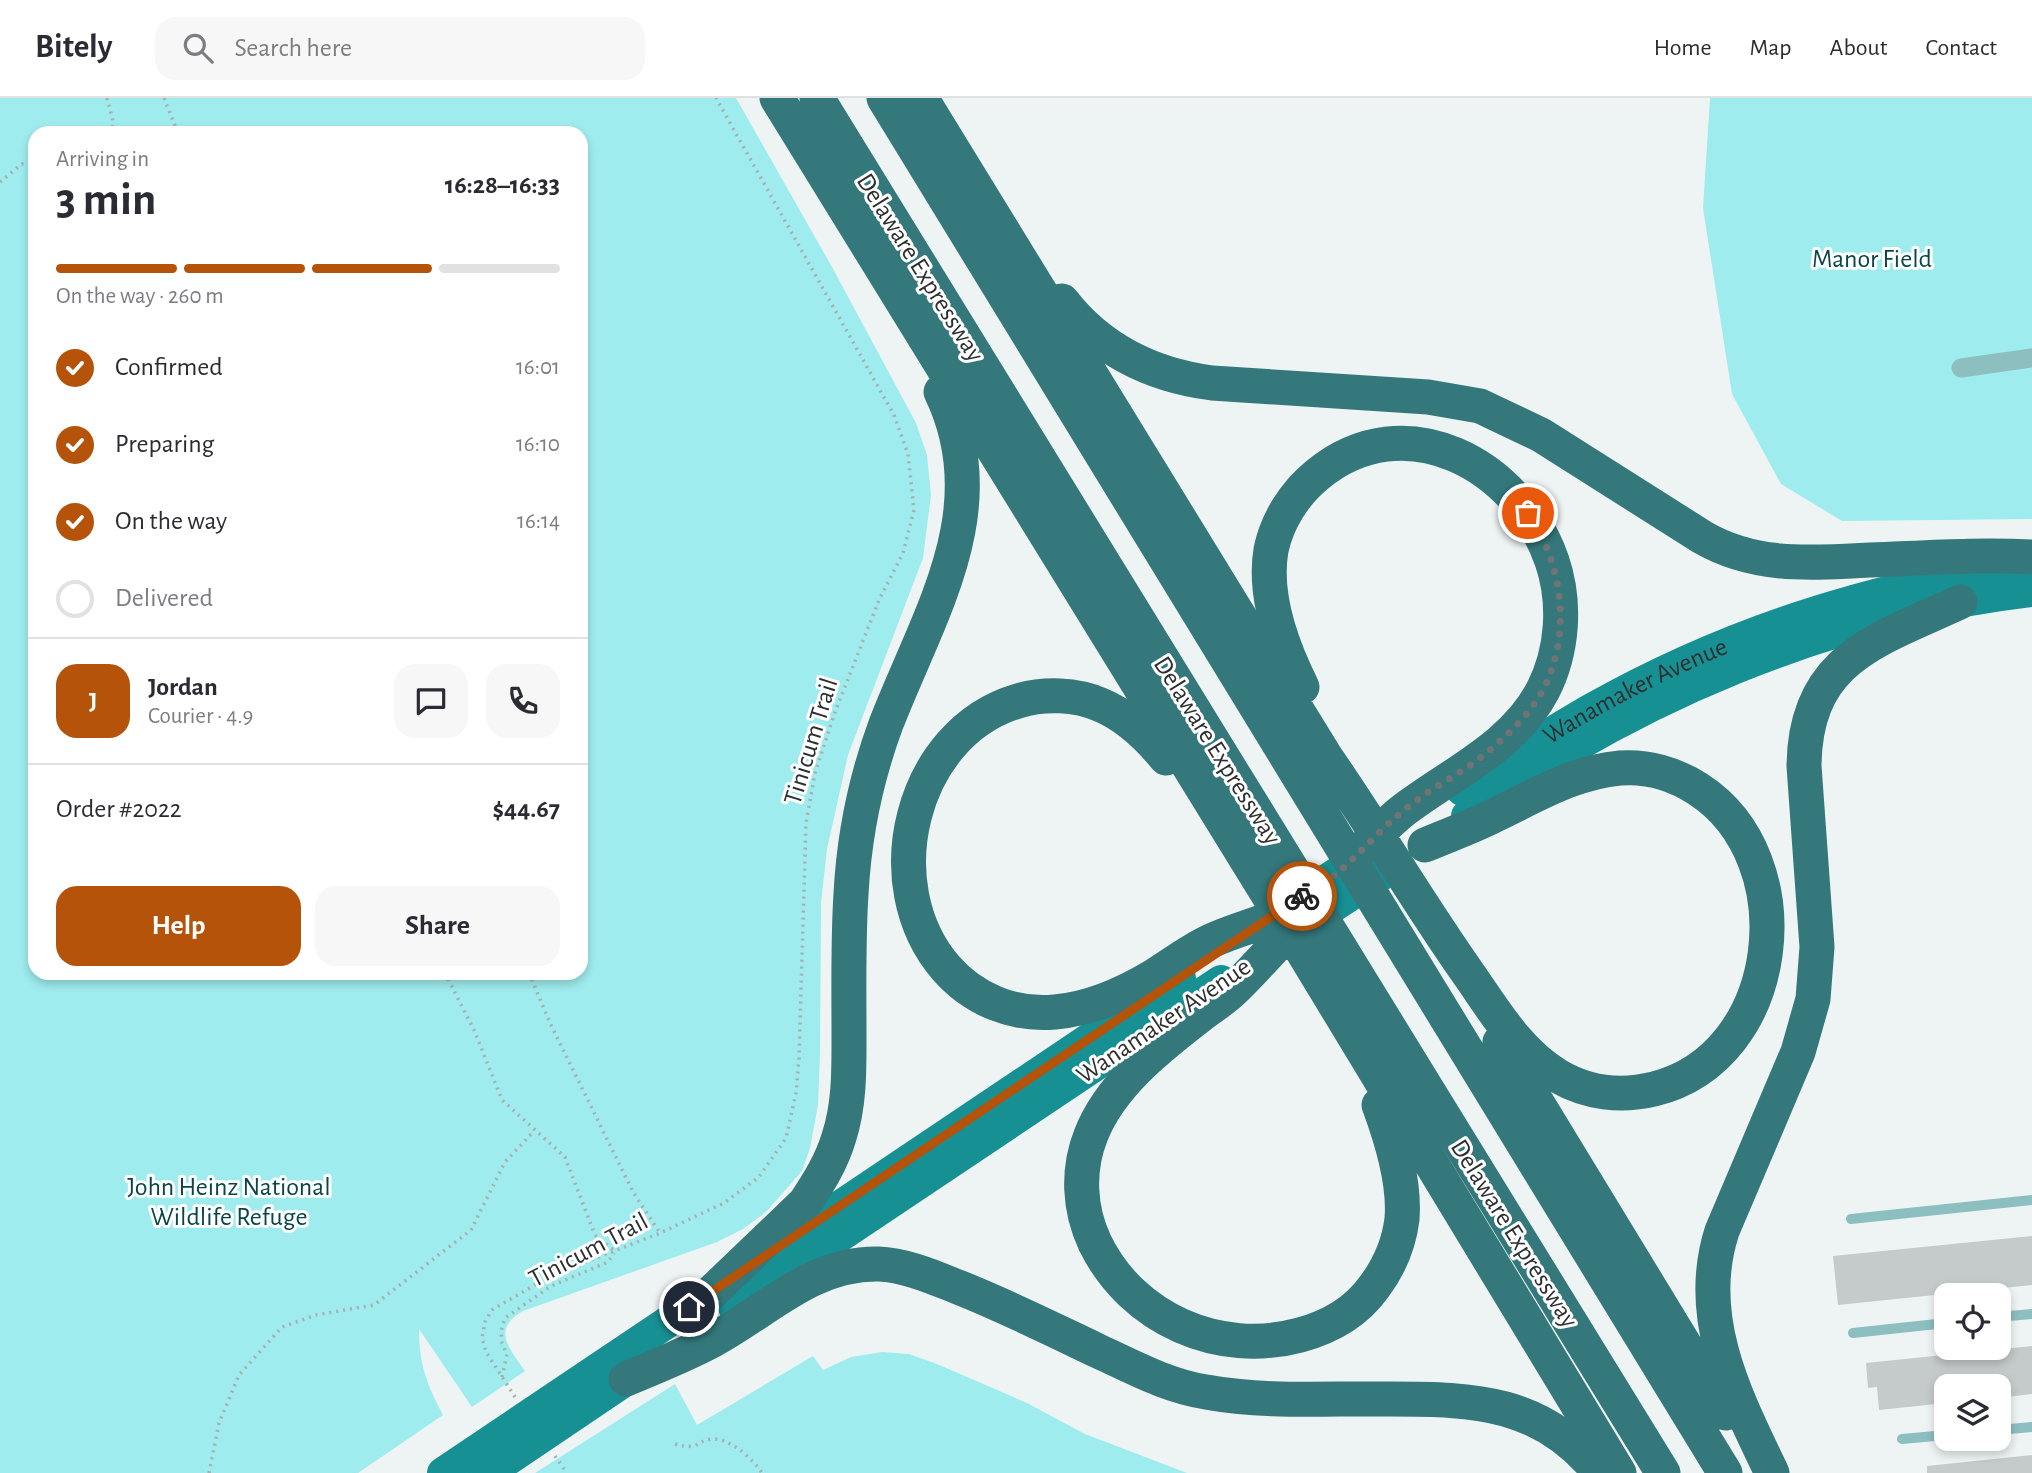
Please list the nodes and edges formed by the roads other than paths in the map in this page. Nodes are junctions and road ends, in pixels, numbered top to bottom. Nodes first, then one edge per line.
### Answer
1 (777, 98) edge
2 (817, 98) edge
3 (884, 98) edge
4 (922, 98) edge
5 (994, 217) junction
6 (879, 263) junction
7 (2032, 358) edge
8 (1961, 368) dead end
9 (2032, 557) edge
10 (2032, 566) edge
11 (2032, 591) edge
12 (1960, 602) junction
13 (1356, 801) junction
14 (1413, 826) junction
15 (1245, 860) junction
16 (1339, 872) joint
17 (1437, 929) junction
18 (1270, 932) junction
19 (1334, 1007) junction
20 (2032, 1200) edge
21 (1851, 1219) dead end
22 (712, 1292) junction
23 (2032, 1314) edge
24 (2011, 1316) edge
25 (1934, 1324) edge
26 (1853, 1333) dead end
27 (626, 1379) junction
28 (2032, 1427) edge
29 (2011, 1429) edge
30 (1934, 1436) edge
31 (1902, 1439) dead end
32 (443, 1473) edge
33 (488, 1473) edge
34 (1600, 1473) edge
35 (1619, 1473) edge
36 (1663, 1473) edge
37 (1725, 1473) edge
38 (1763, 1473) edge
39 (1772, 1473) edge

1 - 6 highway
2 - 36 highway, Delaware Expressway
3 - 37 highway, Delaware Expressway
4 - 5 highway
5 - 9 highway
5 - 13 highway
6 - 15 highway
6 - 22 highway
7 - 8 street
10 - 14 main road, Wanamaker Avenue
11 - 12 main road, Wanamaker Avenue
12 - 14 main road, Wanamaker Avenue
12 - 39 highway
13 - 14 highway
13 - 17 highway
14 - 16 highway
14 - 17 highway
14 - 18 main road, Wanamaker Avenue
15 - 18 highway
15 - 19 highway
16 - 18 main road, Wanamaker Avenue
17 - 38 highway
18 - 19 highway
18 - 22 main road, Wanamaker Avenue
18 - 27 main road, Wanamaker Avenue
19 - 35 highway
20 - 21 lane
22 - 32 main road, Wanamaker Avenue
23 - 24 lane
25 - 26 lane
27 - 33 main road, Wanamaker Avenue
27 - 34 highway
28 - 29 lane
30 - 31 lane

